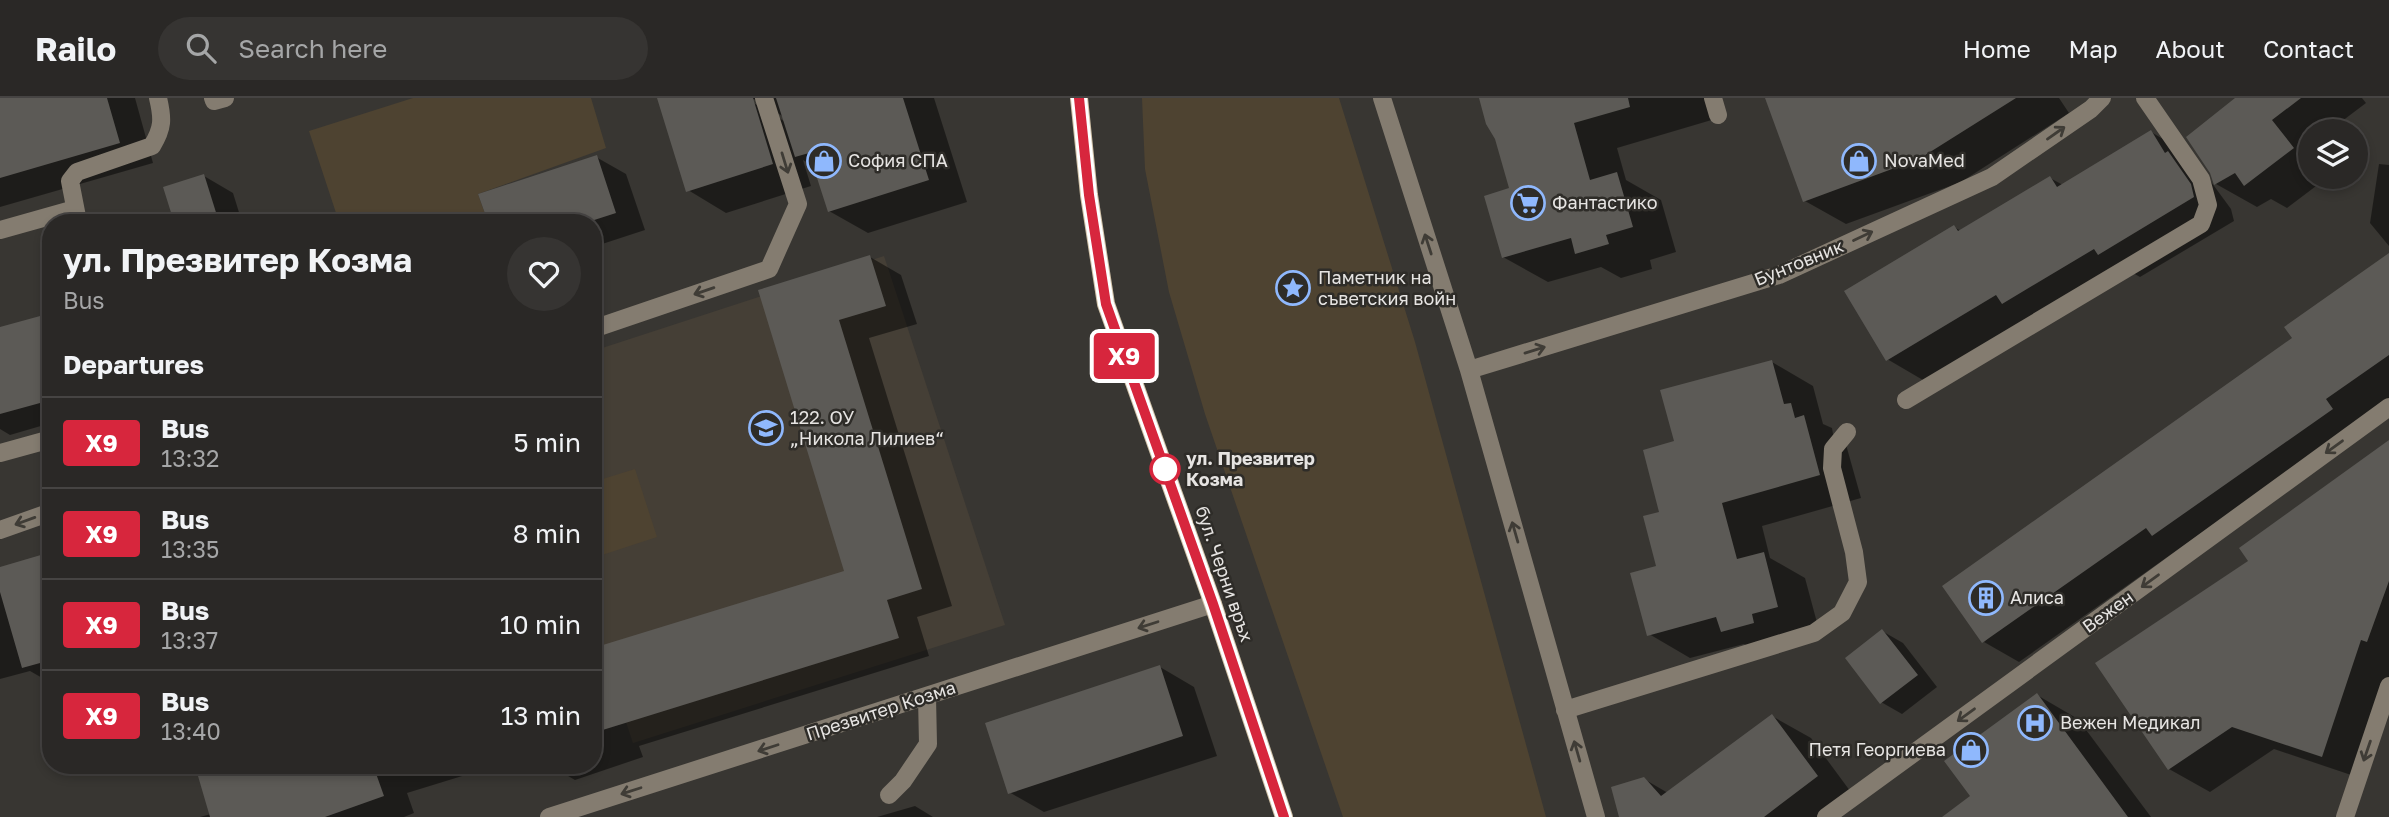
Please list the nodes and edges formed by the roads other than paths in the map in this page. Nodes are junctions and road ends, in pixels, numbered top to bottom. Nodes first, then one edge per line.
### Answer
1 (158, 98) edge
2 (764, 98) edge
3 (1079, 98) edge
4 (1382, 98) edge
5 (2102, 98) edge
6 (2145, 98) edge
7 (76, 214) edge
8 (42, 222) edge
9 (0, 230) edge
10 (602, 326) edge
11 (1469, 370) junction
12 (1906, 400) dead end
13 (2389, 407) edge
14 (1847, 432) dead end
15 (42, 441) edge
16 (0, 453) edge
17 (42, 515) edge
18 (0, 530) edge
19 (1213, 604) junction
20 (2389, 686) edge
21 (927, 697) junction
22 (1565, 710) junction
23 (888, 795) dead end
24 (549, 817) edge
25 (1284, 817) edge
26 (1595, 817) edge
27 (1826, 817) edge
28 (2345, 817) edge

1 - 7 street
2 -> 10 street
3 - 19 main road, бул. Черни връх
11 -> 4 street
11 -> 5 street, Бунтовник
6 - 12 street
8 - 9 street
22 -> 11 street
13 -> 27 street, Вежен
14 - 22 street
15 - 16 street
17 -> 18 street
19 -> 21 street, Презвитер Козма
19 - 25 main road, бул. Черни връх
20 -> 28 street
21 - 23 street
21 -> 24 street, Презвитер Козма
26 -> 22 street

